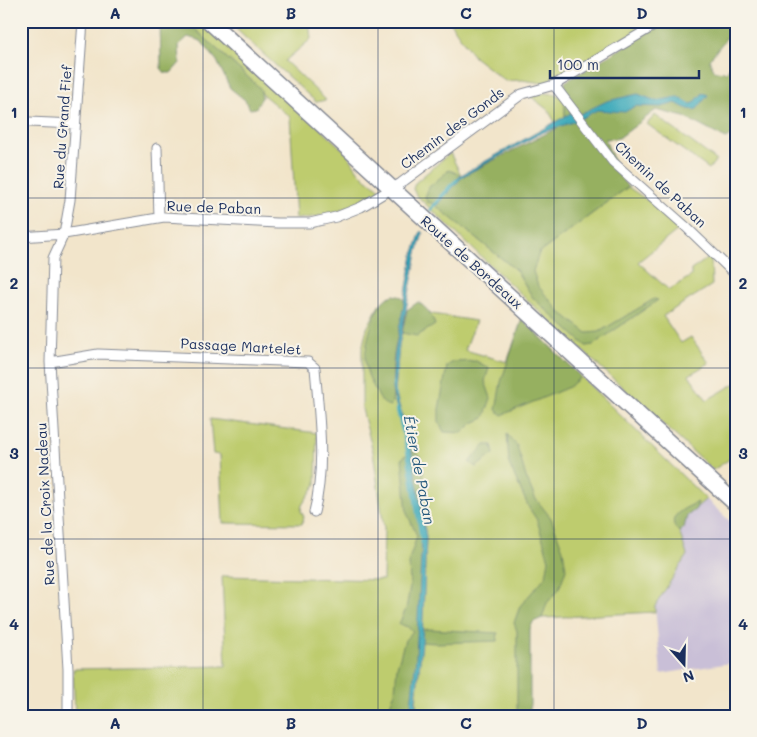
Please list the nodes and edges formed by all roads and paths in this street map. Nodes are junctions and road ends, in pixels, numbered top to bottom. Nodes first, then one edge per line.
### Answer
1 (83, 21) edge
2 (209, 21) edge
3 (662, 21) edge
4 (554, 85) junction
5 (30, 122) dead end
6 (76, 124) junction
7 (157, 148) dead end
8 (391, 188) junction
9 (361, 207) joint
10 (159, 218) junction
11 (64, 234) junction
12 (21, 238) edge
13 (736, 275) edge
14 (50, 362) junction
15 (736, 504) edge
16 (314, 512) dead end
17 (68, 716) edge

1 - 6 street, Rue du Grand Fief
2 - 8 main road, Route de Bordeaux
3 - 4 street, Chemin des Gonds
4 - 8 street, Chemin des Gonds
4 - 13 street, Chemin de Paban
5 - 6 street
6 - 11 street, Rue du Grand Fief
7 - 10 street
8 - 9 street, Chemin des Gonds
8 - 15 main road, Route de Bordeaux
9 - 10 street, Rue de Paban
10 - 11 street, Rue de Paban
11 - 12 street, Rue de Paban
11 - 14 street, Rue de la Croix Nadeau
14 - 16 street, Passage Martelet
14 - 17 street, Rue de la Croix Nadeau

